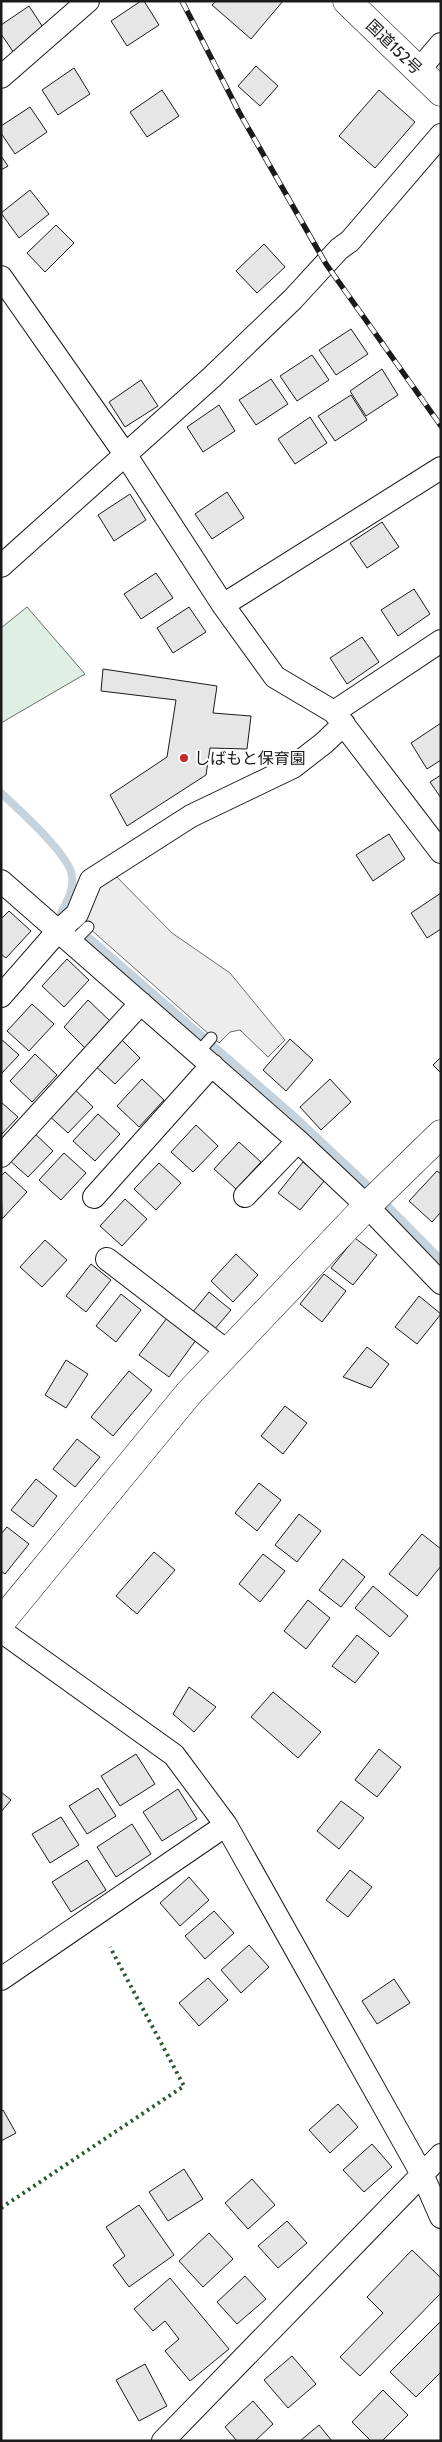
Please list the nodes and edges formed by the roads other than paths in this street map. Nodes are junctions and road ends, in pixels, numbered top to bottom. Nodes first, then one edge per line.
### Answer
1 (88, 1) edge
2 (348, 1) edge
3 (441, 44) edge
4 (418, 70) junction
5 (1, 77) edge
6 (441, 92) edge
7 (441, 135) edge
8 (1, 277) edge
9 (125, 454) junction
10 (441, 468) edge
11 (1, 566) edge
12 (223, 605) junction
13 (441, 641) edge
14 (339, 718) junction
15 (441, 852) edge
16 (1, 881) edge
17 (72, 930) junction
18 (1, 996) edge
19 (141, 1003) junction
20 (207, 1050) junction
21 (441, 1134) edge
22 (298, 1141) junction
23 (1, 1156) edge
24 (245, 1196) dead end
25 (376, 1197) junction
26 (94, 1198) dead end
27 (107, 1259) dead end
28 (441, 1283) edge
29 (228, 1352) junction
30 (1, 1622) edge
31 (1, 1631) edge
32 (226, 1825) junction
33 (1, 1979) edge
34 (441, 2155) edge
35 (423, 2176) junction
36 (441, 2217) edge
37 (163, 2441) edge

1 - 5 street
2 - 4 main road, 国道152号
3 - 4 street
4 - 6 main road, 国道152号
7 - 9 street
8 - 9 street
9 - 11 street
9 - 12 street
10 - 12 street
12 - 14 street
13 - 14 street
14 - 15 street
14 - 17 street
16 - 17 street
17 - 18 street
17 - 19 street
19 - 20 street
19 - 23 street
20 - 22 street
20 - 26 street
21 - 25 main road
22 - 24 street
22 - 25 street
25 - 28 street
25 - 29 main road
27 - 29 street
29 - 30 main road
31 - 32 street
32 - 33 street
32 - 35 street
34 - 35 street
35 - 36 street
35 - 37 street

